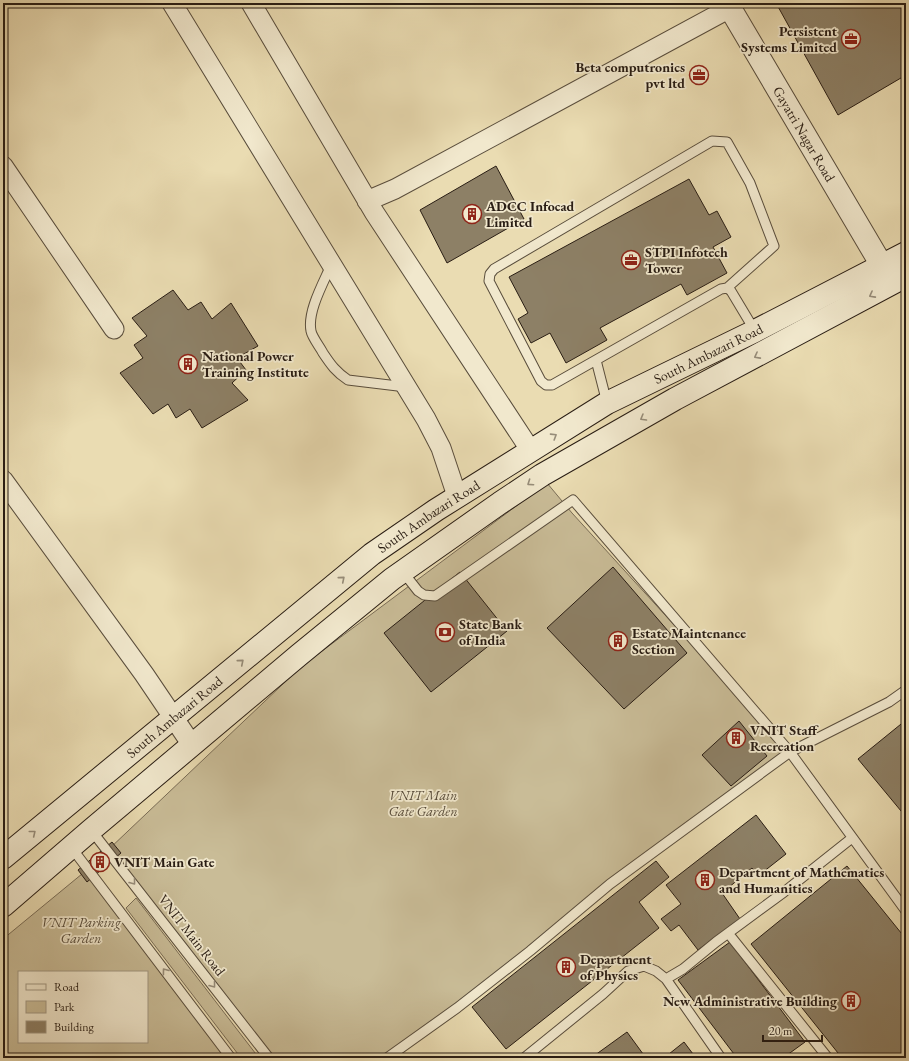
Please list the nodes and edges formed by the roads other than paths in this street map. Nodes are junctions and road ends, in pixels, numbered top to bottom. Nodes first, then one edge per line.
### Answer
1 (172, 3) edge
2 (251, 3) edge
3 (729, 5) edge
4 (3, 166) edge
5 (367, 201) junction
6 (906, 253) edge
7 (332, 263) junction
8 (882, 265) junction
9 (899, 280) edge
10 (727, 288) junction
11 (114, 329) dead end
12 (755, 331) junction
13 (596, 360) junction
14 (406, 387) junction
15 (607, 403) junction
16 (531, 451) junction
17 (3, 480) edge
18 (458, 496) junction
19 (403, 572) junction
20 (906, 690) edge
21 (173, 718) junction
22 (192, 745) junction
23 (790, 752) junction
24 (91, 830) junction
25 (852, 838) junction
26 (71, 847) junction
27 (4, 856) edge
28 (3, 906) edge
29 (906, 911) edge
30 (728, 933) junction
31 (666, 979) junction
32 (231, 1058) edge
33 (269, 1058) edge
34 (387, 1058) edge
35 (524, 1058) edge
36 (721, 1058) edge
37 (828, 1058) edge

1 - 7 street
2 - 5 street
3 - 5 street
3 - 8 main road, Gayatri Nagar Road
4 - 11 street
5 - 16 street
6 - 8 main road, South Ambazari Road
7 - 14 street
7 - 14 lane
8 - 9 main road, Gayatri Nagar Road
8 - 12 main road, South Ambazari Road
9 -> 19 main road
10 - 12 lane
10 - 13 lane
10 - 13 lane
12 - 15 main road, South Ambazari Road
13 - 15 lane
14 - 18 street
16 -> 15 main road, South Ambazari Road
16 - 18 main road, South Ambazari Road
17 - 21 street
21 -> 18 main road, South Ambazari Road
19 - 22 main road
19 - 23 lane
20 - 23 lane
21 - 22 street
27 -> 21 main road, South Ambazari Road
22 - 24 main road
23 - 25 lane
23 - 34 lane
24 - 26 main road
24 -> 33 lane, VNIT Main Road
25 - 29 lane
25 - 30 lane
26 - 28 main road
32 -> 26 lane
30 - 31 lane
30 - 37 lane
31 - 35 lane
31 - 36 lane

